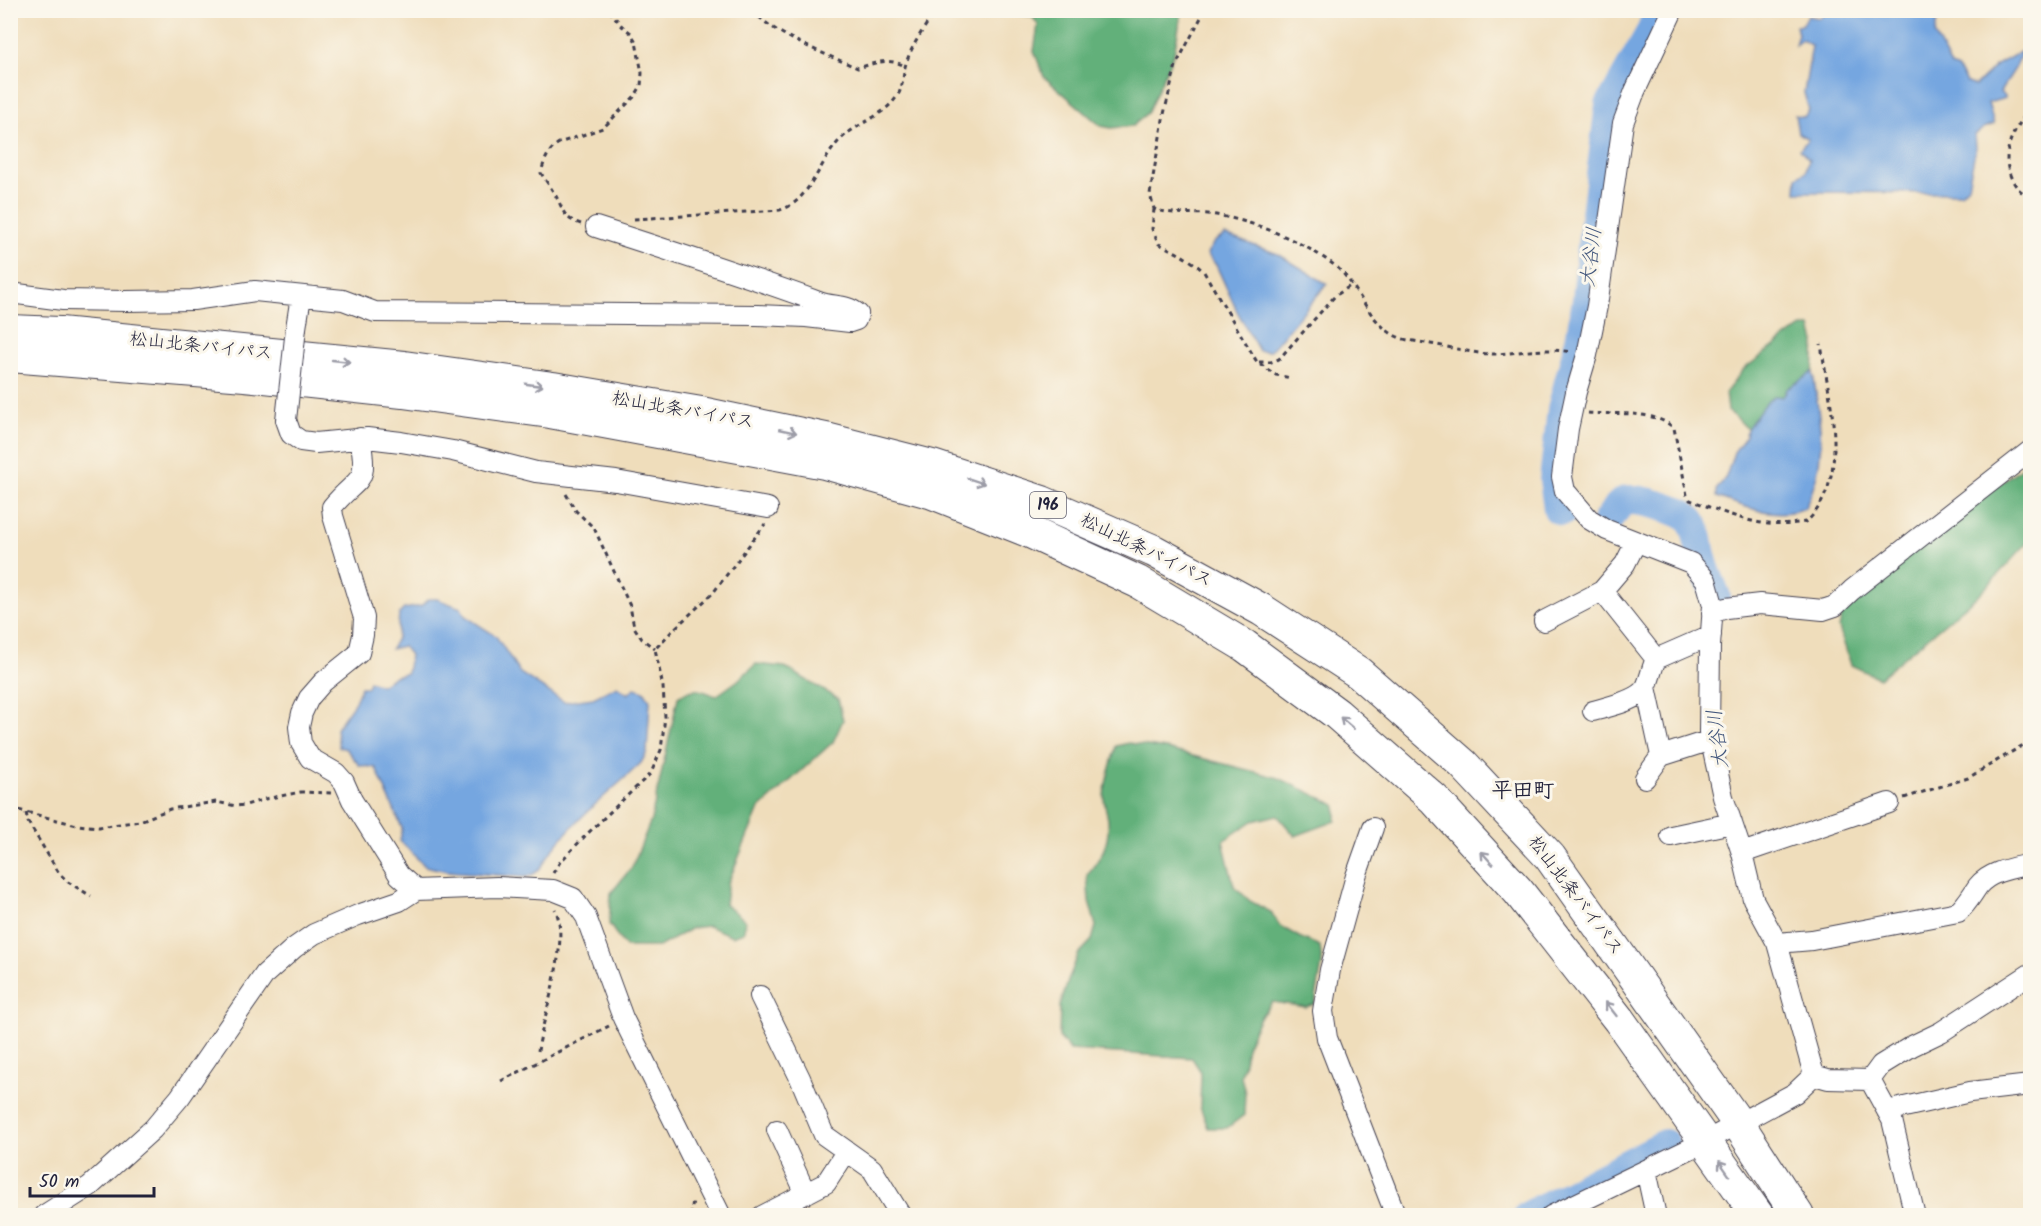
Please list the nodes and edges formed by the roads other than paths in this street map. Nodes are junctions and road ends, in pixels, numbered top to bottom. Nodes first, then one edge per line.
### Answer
1 (1673, 10) edge
2 (596, 227) road end
3 (10, 293) edge
4 (302, 296) junction
5 (63, 300) junction
6 (10, 331) edge
7 (59, 346) junction
8 (10, 356) edge
9 (360, 438) junction
10 (2031, 451) edge
11 (768, 508) road end
12 (1636, 542) junction
13 (1602, 591) junction
14 (1712, 613) junction
15 (1544, 621) dead end
16 (1711, 635) junction
17 (1656, 658) junction
18 (1646, 687) junction
19 (1593, 711) dead end
20 (1711, 740) junction
21 (1661, 756) junction
22 (1645, 778) dead end
23 (1888, 803) road end
24 (1732, 823) junction
25 (1373, 828) dead end
26 (1671, 836) dead end
27 (1742, 853) junction
28 (2031, 864) edge
29 (416, 890) junction
30 (1777, 943) junction
31 (2031, 974) edge
32 (759, 996) dead end
33 (1814, 1075) junction
34 (1870, 1080) junction
35 (2031, 1085) edge
36 (1887, 1111) junction
37 (1738, 1123) junction
38 (777, 1131) dead end
39 (1706, 1141) junction
40 (846, 1152) junction
41 (1646, 1170) junction
42 (806, 1194) junction
43 (43, 1215) edge
44 (721, 1215) edge
45 (762, 1215) edge
46 (901, 1215) edge
47 (1396, 1215) edge
48 (1551, 1215) edge
49 (1656, 1215) edge
50 (1758, 1215) edge
51 (1797, 1215) edge
52 (1915, 1215) edge

1 - 12 street
2 - 4 street
3 - 5 street
4 - 5 street
4 - 9 street, bridge
5 - 7 street
6 - 7 highway, 松山北条バイパス / 196
7 - 8 highway, 松山北条バイパス / 196
7 -> 37 highway, 松山北条バイパス / 196
39 -> 7 highway, 松山北条バイパス / 196
9 - 11 street
9 - 29 street
10 - 14 street
12 - 13 street
12 - 14 street
13 - 15 street
13 - 17 street
14 - 16 street
16 - 17 street
16 - 20 street
17 - 18 street
18 - 19 street
18 - 21 street
20 - 21 street
20 - 24 street
21 - 22 street
23 - 27 street
24 - 26 street
24 - 27 street
25 - 47 street
27 - 30 street
28 - 30 street
29 - 43 street
29 - 44 street
30 - 33 street
31 - 34 street
32 - 40 street
33 - 34 street
33 - 37 street
34 - 36 street
35 - 36 street
36 - 52 street
37 - 39 street
37 - 51 highway, 松山北条バイパス / 196
38 - 42 street
39 - 41 street
50 -> 39 highway, 松山北条バイパス / 196
40 - 42 street
40 - 46 street
41 - 48 street
41 - 49 street
42 - 45 street

